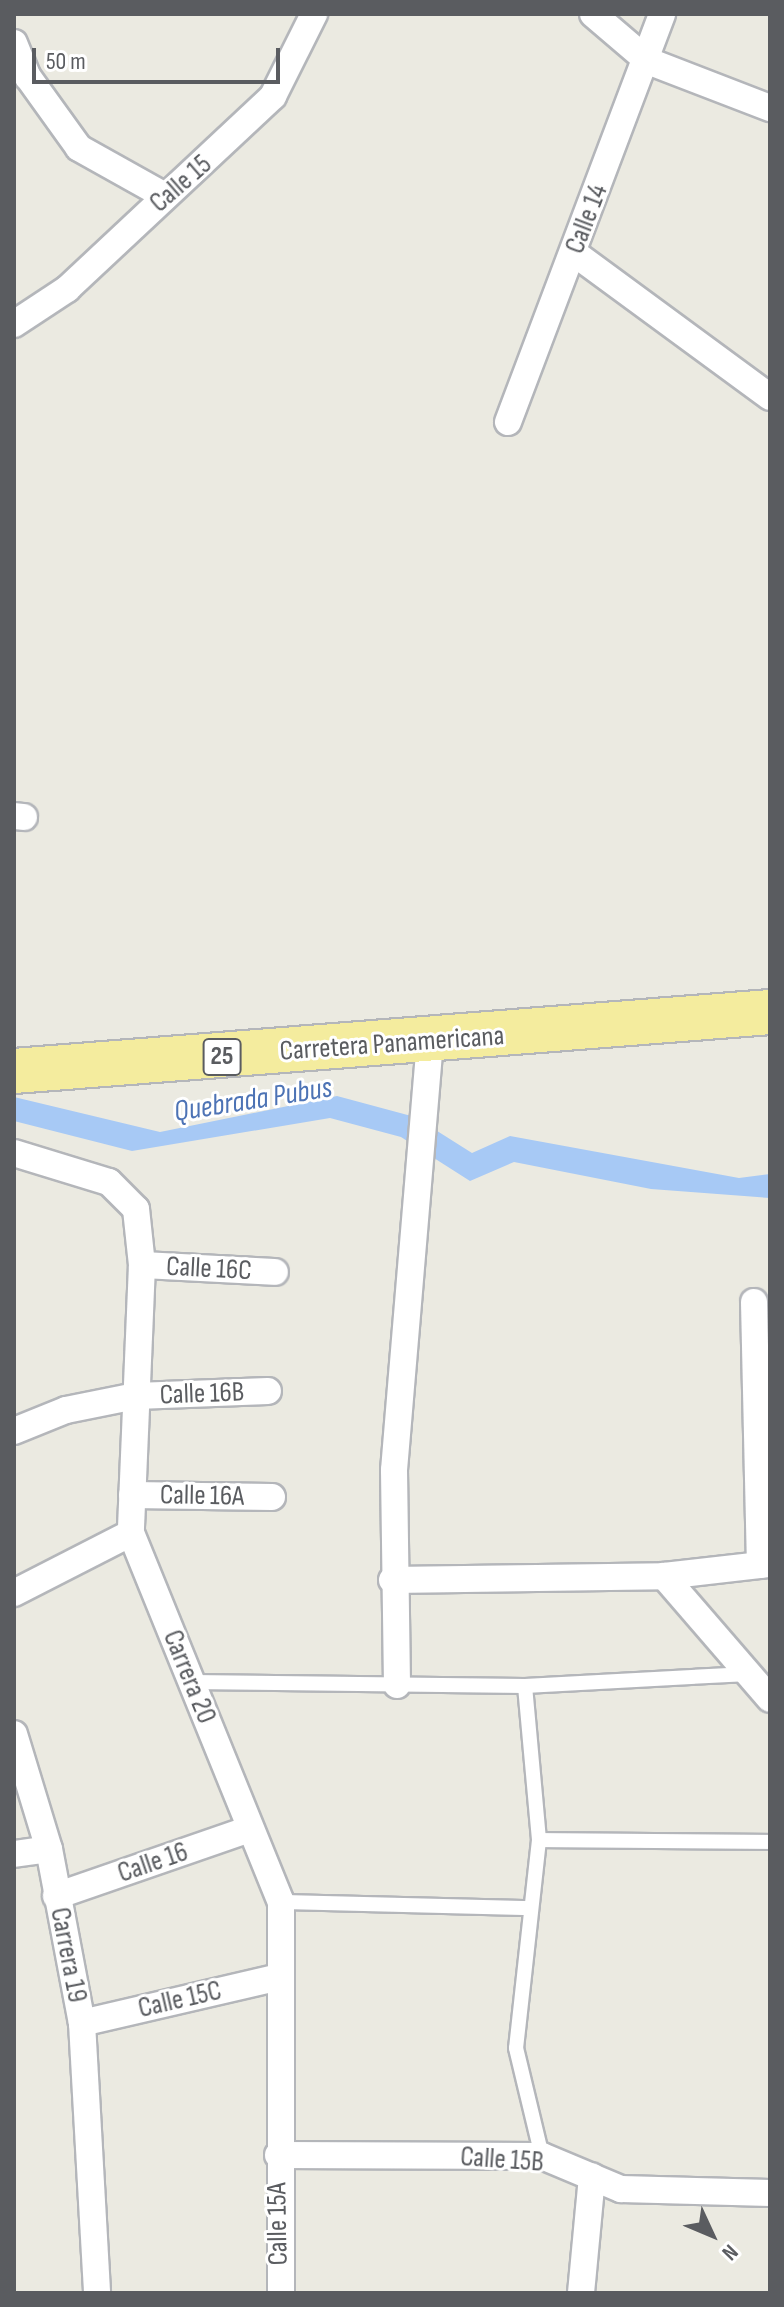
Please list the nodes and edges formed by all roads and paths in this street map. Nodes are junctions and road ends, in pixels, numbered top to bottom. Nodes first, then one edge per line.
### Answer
1 (314, 14) edge
2 (593, 14) edge
3 (662, 14) edge
4 (14, 43) edge
5 (648, 61) junction
6 (770, 108) edge
7 (165, 196) junction
8 (574, 253) junction
9 (14, 324) edge
10 (770, 397) edge
11 (508, 422) dead end
12 (770, 1012) edge
13 (430, 1042) junction
14 (14, 1071) edge
15 (14, 1153) edge
16 (142, 1265) junction
17 (275, 1272) dead end
18 (754, 1302) dead end
19 (268, 1391) dead end
20 (136, 1396) junction
21 (14, 1431) edge
22 (132, 1495) junction
23 (272, 1497) dead end
24 (131, 1533) junction
25 (765, 1564) edge
26 (664, 1576) junction
27 (392, 1580) junction
28 (14, 1593) edge
29 (750, 1674) junction
30 (192, 1682) junction
31 (397, 1685) junction
32 (525, 1686) junction
33 (770, 1699) edge
34 (14, 1734) edge
35 (250, 1829) junction
36 (539, 1840) junction
37 (770, 1842) edge
38 (49, 1849) junction
39 (14, 1854) edge
40 (56, 1896) junction
41 (281, 1902) junction
42 (526, 1908) junction
43 (279, 1977) junction
44 (82, 2023) junction
45 (278, 2155) junction
46 (542, 2156) junction
47 (592, 2177) junction
48 (770, 2193) edge
49 (97, 2293) edge
50 (281, 2293) edge
51 (581, 2293) edge

1 - 7 street, Calle 15
2 - 5 street
3 - 5 street, Calle 14
4 - 7 street
5 - 6 street
5 - 8 street, Calle 14
7 - 9 street, Calle 15
8 - 10 street
8 - 11 street, Calle 14
12 - 13 highway, Carretera Panamericana / 25
13 - 14 highway, Carretera Panamericana / 25
13 - 27 street
15 - 16 street, Carrera 20
16 - 17 street, Calle 16C
16 - 20 street, Carrera 20
18 - 25 street
19 - 20 street, Calle 16B
20 - 21 street, Calle 16B
20 - 22 street, Carrera 20
22 - 23 street, Calle 16A
22 - 24 street, Carrera 20
24 - 28 street
24 - 30 street, Carrera 20
25 - 26 street
26 - 27 street
26 - 29 street
27 - 31 street
29 - 32 lane
29 - 33 street
30 - 31 lane
30 - 35 street, Carrera 20
31 - 32 lane
32 - 36 lane
34 - 38 street, Carrera 19
35 - 40 street, Calle 16
35 - 41 street, Carrera 20
36 - 37 lane
36 - 42 lane
38 - 39 street
38 - 40 street, Carrera 19
40 - 44 street, Carrera 19
41 - 42 lane
41 - 43 street, Carrera 20
42 - 46 lane
43 - 44 street, Calle 15C
43 - 45 street, Carrera 20
44 - 49 street, Carrera 19
45 - 46 street, Calle 15B
45 - 50 street, Calle 15A
46 - 47 street, Calle 15B
47 - 48 street, Calle 15B
47 - 51 street

